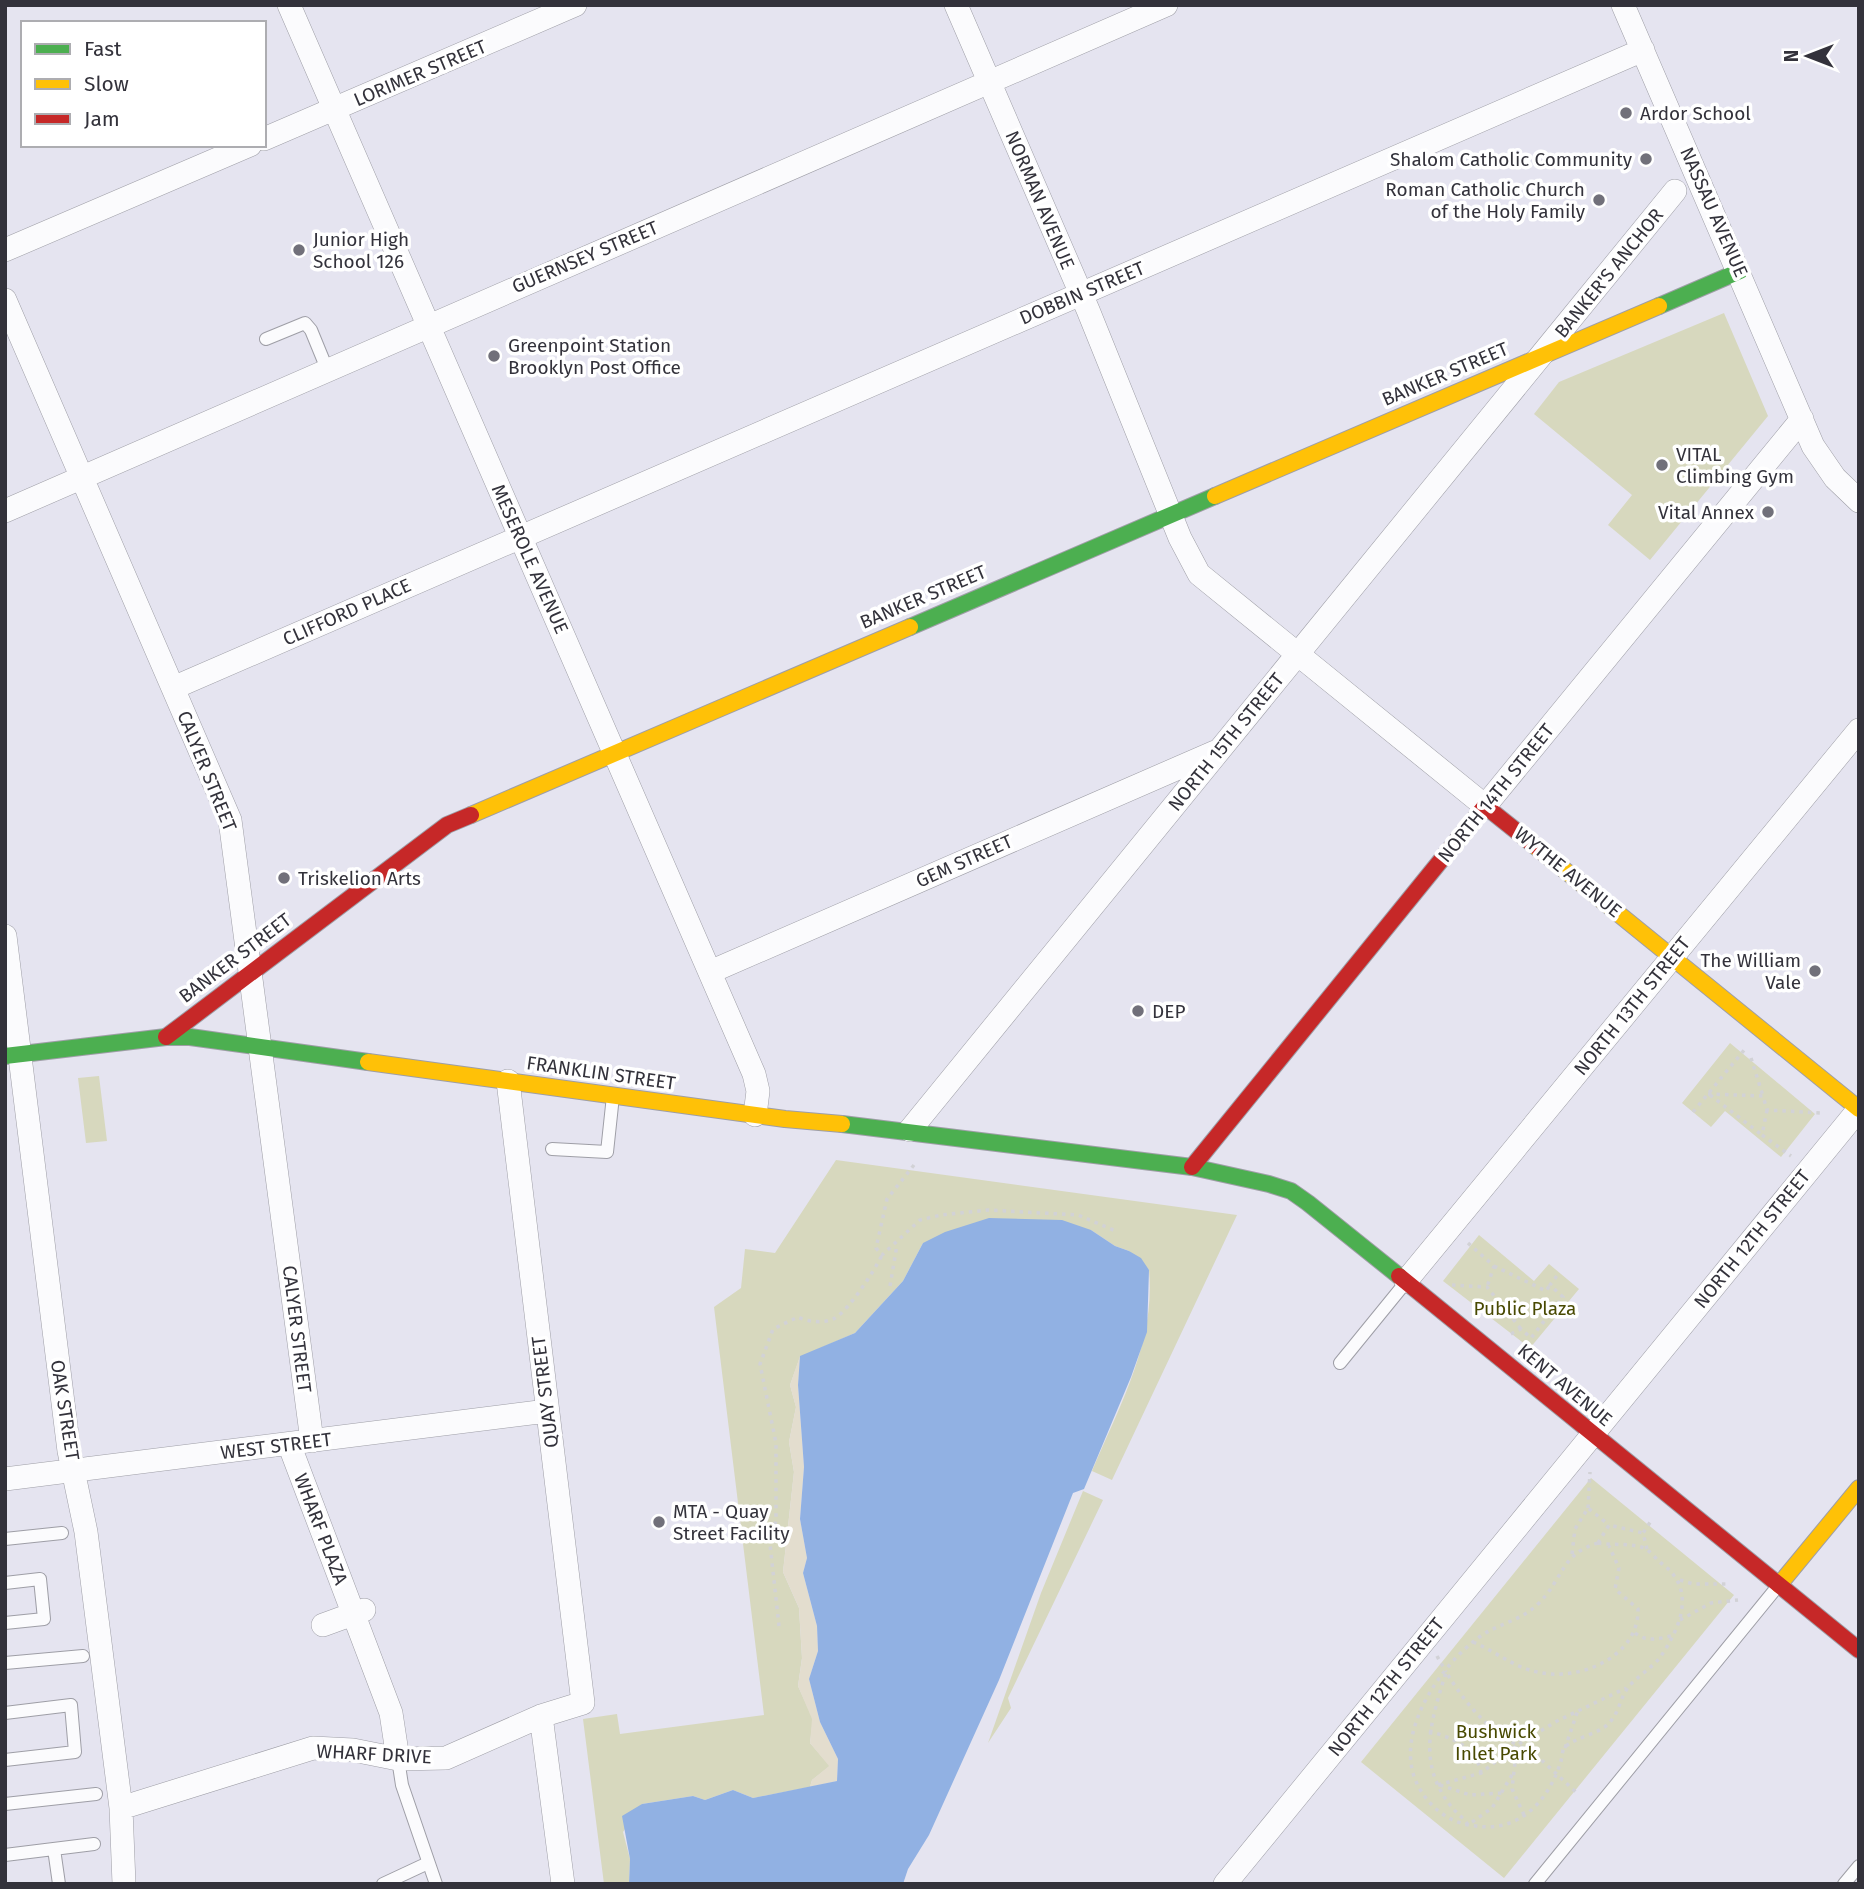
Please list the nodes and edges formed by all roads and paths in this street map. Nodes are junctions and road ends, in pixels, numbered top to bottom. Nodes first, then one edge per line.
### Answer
1 (289, 5) edge
2 (575, 5) edge
3 (956, 5) edge
4 (1166, 5) edge
5 (1623, 5) edge
6 (1643, 50) junction
7 (989, 82) junction
8 (335, 109) junction
9 (266, 138) edge
10 (245, 147) edge
11 (1675, 191) dead end
12 (5, 250) edge
13 (1740, 271) junction
14 (1080, 293) junction
15 (5, 300) edge
16 (429, 325) junction
17 (266, 340) dead end
18 (1542, 355) junction
19 (327, 369) junction
20 (1802, 419) junction
21 (83, 475) junction
22 (1859, 501) edge
23 (5, 511) edge
24 (1171, 513) junction
25 (521, 536) junction
26 (1298, 654) junction
27 (173, 688) junction
28 (1859, 730) edge
29 (1218, 751) junction
30 (615, 753) junction
31 (1485, 806) junction
32 (5, 936) edge
33 (1672, 957) junction
34 (710, 972) junction
35 (251, 973) junction
36 (166, 1037) junction
37 (260, 1047) junction
38 (13, 1055) edge
39 (508, 1081) junction
40 (1708, 1094) junction
41 (613, 1096) junction
42 (1763, 1096) junction
43 (1859, 1109) edge
44 (1767, 1111) junction
45 (1693, 1112) dead end
46 (1826, 1113) dead end
47 (755, 1115) junction
48 (910, 1130) junction
49 (1762, 1135) junction
50 (552, 1149) dead end
51 (1791, 1156) dead end
52 (914, 1165) dead end
53 (1192, 1167) junction
54 (1118, 1231) dead end
55 (1468, 1242) dead end
56 (897, 1243) junction
57 (882, 1255) junction
58 (1494, 1266) junction
59 (1559, 1273) dead end
60 (1406, 1281) junction
61 (1444, 1285) dead end
62 (1550, 1285) junction
63 (890, 1286) dead end
64 (1487, 1287) junction
65 (1521, 1329) junction
66 (1506, 1336) dead end
67 (1340, 1363) dead end
68 (547, 1411) junction
69 (1593, 1435) junction
70 (300, 1443) junction
71 (75, 1470) junction
72 (1590, 1470) dead end
73 (5, 1479) edge
74 (1859, 1488) edge
75 (1588, 1508) junction
76 (1651, 1521) dead end
77 (1609, 1525) junction
78 (61, 1533) dead end
79 (1643, 1533) junction
80 (5, 1539) edge
81 (1598, 1543) junction
82 (1608, 1545) junction
83 (1647, 1549) junction
84 (1572, 1554) junction
85 (1678, 1579) junction
86 (5, 1583) edge
87 (1727, 1584) dead end
88 (1779, 1585) junction
89 (1738, 1600) dead end
90 (358, 1612) junction
91 (1679, 1621) junction
92 (5, 1623) edge
93 (323, 1625) dead end
94 (779, 1626) dead end
95 (1635, 1633) junction
96 (1671, 1636) junction
97 (1473, 1642) junction
98 (1859, 1650) edge
99 (83, 1656) dead end
100 (1437, 1656) dead end
101 (5, 1663) edge
102 (1446, 1672) junction
103 (1628, 1688) junction
104 (583, 1703) joint
105 (1578, 1710) junction
106 (5, 1713) edge
107 (541, 1716) junction
108 (1429, 1731) junction
109 (1517, 1745) junction
110 (1564, 1748) junction
111 (398, 1759) junction
112 (5, 1760) edge
113 (1481, 1773) junction
114 (1513, 1775) junction
115 (1555, 1775) junction
116 (1438, 1785) junction
117 (1502, 1793) junction
118 (96, 1794) dead end
119 (1578, 1794) dead end
120 (5, 1804) edge
121 (121, 1808) junction
122 (1524, 1815) junction
123 (1468, 1825) junction
124 (94, 1843) dead end
125 (54, 1849) junction
126 (5, 1855) edge
127 (428, 1863) junction
128 (1859, 1866) edge
129 (59, 1884) edge
130 (124, 1884) edge
131 (383, 1884) edge
132 (436, 1884) edge
133 (563, 1884) edge
134 (1225, 1884) edge
135 (1535, 1884) edge
136 (1844, 1884) edge

1 - 8 street, MESEROLE AVENUE
2 - 8 street, LORIMER STREET
3 - 7 street, NORMAN AVENUE
4 - 7 street, GUERNSEY STREET
5 - 6 street, NASSAU AVENUE
6 - 13 street, NASSAU AVENUE
6 - 14 street, DOBBIN STREET
7 - 14 street, NORMAN AVENUE
7 - 16 street, GUERNSEY STREET
8 - 9 street, LORIMER STREET
8 - 16 street, MESEROLE AVENUE
10 - 12 street
11 - 18 street, BANKER'S ANCHOR
13 - 18 main road, BANKER STREET
13 - 20 street, NASSAU AVENUE
14 - 24 street, NORMAN AVENUE
14 - 25 street, DOBBIN STREET
15 - 21 street, CALYER STREET
16 - 19 street, GUERNSEY STREET
16 - 25 street, MESEROLE AVENUE
17 - 19 lane
18 - 24 main road, BANKER STREET
18 - 26 street, NORTH 15TH STREET
19 - 21 street, GUERNSEY STREET
20 - 22 street, NASSAU AVENUE
20 - 31 street, NORTH 14TH STREET
21 - 23 street, GUERNSEY STREET
21 - 27 street, CALYER STREET
24 - 26 street, WYTHE AVENUE
24 - 30 main road, BANKER STREET
25 - 27 street, CLIFFORD PLACE
25 - 30 street, MESEROLE AVENUE
26 - 29 street, NORTH 15TH STREET
26 - 31 street, WYTHE AVENUE
27 - 35 street, CALYER STREET
28 - 33 street, NORTH 13TH STREET
29 - 34 street, GEM STREET
29 - 48 street, NORTH 15TH STREET
30 - 34 street, MESEROLE AVENUE
30 - 35 main road, BANKER STREET
31 - 33 main road, WYTHE AVENUE
31 - 53 main road, NORTH 14TH STREET
32 - 38 street, OAK STREET
33 - 43 main road, WYTHE AVENUE
33 - 60 street, NORTH 13TH STREET
34 - 47 street, MESEROLE AVENUE
35 - 36 main road, BANKER STREET
35 - 37 street, CALYER STREET
36 - 37 main road, FRANKLIN STREET
36 - 38 main road, FRANKLIN STREET
37 - 39 main road, FRANKLIN STREET
37 - 70 street, CALYER STREET
38 - 71 street, OAK STREET
39 - 41 main road, FRANKLIN STREET
39 - 68 street, QUAY STREET
40 - 42 path
40 - 42 path
40 - 45 path
40 - 49 path
41 - 47 main road, FRANKLIN STREET
41 - 50 lane
42 - 44 path
43 - 69 street, NORTH 12TH STREET
44 - 46 path
44 - 49 path
47 - 48 main road, FRANKLIN STREET
48 - 53 main road, FRANKLIN STREET
49 - 51 path
52 - 57 path
53 - 60 main road, KENT AVENUE
54 - 56 path
55 - 58 path
56 - 57 path
56 - 63 path
57 - 94 path
58 - 62 path
58 - 64 path
59 - 62 path
60 - 67 lane
60 - 69 main road, KENT AVENUE
61 - 64 path
62 - 65 path
64 - 65 path
65 - 66 path
68 - 70 street, WEST STREET
68 - 104 street, QUAY STREET
69 - 88 main road, KENT AVENUE
69 - 134 street, NORTH 12TH STREET
70 - 71 street, WEST STREET
70 - 90 street, WHARF PLAZA
71 - 73 street, WEST STREET
71 - 121 street, OAK STREET
72 - 75 path
74 - 88 main road
75 - 77 path
75 - 84 path
76 - 79 path
77 - 79 path
77 - 81 path
78 - 80 lane
79 - 83 path
81 - 82 path
81 - 84 path
82 - 83 path
82 - 95 path
83 - 85 path
84 - 97 path
85 - 87 path
85 - 91 path
86 - 92 lane
88 - 98 main road, KENT AVENUE
88 - 135 lane
89 - 91 path
90 - 93 street
90 - 111 street, WHARF PLAZA
91 - 96 path
95 - 96 path
95 - 97 path
96 - 103 path
97 - 102 path
99 - 101 lane
100 - 102 path
102 - 108 path
102 - 109 path
102 - 123 path
103 - 105 path
103 - 110 path
104 - 107 street, WHARF DRIVE
105 - 109 path
105 - 110 path
106 - 112 lane
107 - 111 street, WHARF DRIVE
107 - 133 street
108 - 113 path
108 - 116 path
109 - 113 path
109 - 114 path
109 - 115 path
110 - 115 path
111 - 121 street, WHARF DRIVE
111 - 127 lane
113 - 116 path
114 - 117 path
114 - 122 path
115 - 119 path
115 - 122 path
116 - 117 path
116 - 123 path
117 - 123 path
118 - 120 lane
121 - 130 street, OAK STREET
122 - 123 path
124 - 125 lane
125 - 126 lane
125 - 129 lane
127 - 131 lane
127 - 132 lane
128 - 136 lane

